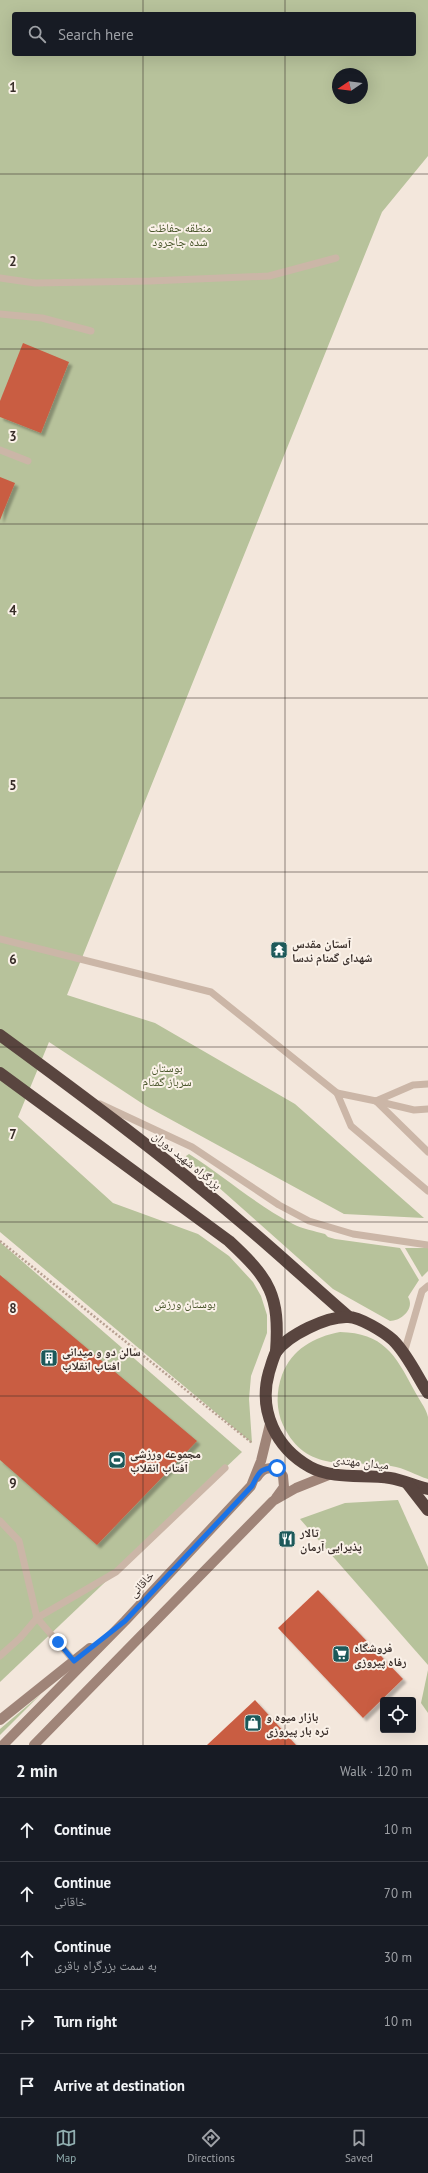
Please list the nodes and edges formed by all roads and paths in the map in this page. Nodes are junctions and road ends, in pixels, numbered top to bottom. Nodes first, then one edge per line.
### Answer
1 (336, 258) dead end
2 (0, 278) edge
3 (0, 314) edge
4 (91, 331) dead end
5 (0, 450) edge
6 (28, 461) dead end
7 (0, 939) edge
8 (0, 1035) edge
9 (0, 1073) edge
10 (428, 1084) edge
11 (337, 1093) junction
12 (83, 1096) junction
13 (376, 1101) junction
14 (428, 1109) edge
15 (428, 1152) edge
16 (428, 1191) edge
17 (0, 1241) edge
18 (428, 1245) edge
19 (428, 1286) edge
20 (349, 1317) junction
21 (276, 1352) junction
22 (404, 1353) junction
23 (428, 1393) edge
24 (270, 1424) junction
25 (252, 1444) dead end
26 (225, 1468) dead end
27 (331, 1474) junction
28 (406, 1482) junction
29 (252, 1486) junction
30 (428, 1489) edge
31 (273, 1501) junction
32 (428, 1510) edge
33 (0, 1521) edge
34 (37, 1618) junction
35 (125, 1621) junction
36 (0, 1656) edge
37 (74, 1661) junction
38 (0, 1720) edge
39 (3, 1745) edge
40 (34, 1745) edge

1 - 2 lane
3 - 4 lane
5 - 6 lane
7 - 11 lane
8 - 12 highway, بزرگراه شهید دوران
9 - 21 highway
10 - 13 lane
11 - 13 lane
11 - 16 lane
12 - 18 lane
12 - 20 highway, بزرگراه شهید دوران
13 - 14 lane
13 - 15 lane
17 - 25 path
19 - 22 lane
20 - 21 highway
20 - 22 highway
21 - 24 highway, میدان مهتدی
22 - 23 highway
24 - 27 highway, میدان مهتدی
24 - 29 main road, خاقانی
26 - 34 lane
27 - 28 highway, میدان مهتدی
27 - 31 main road
28 - 30 highway, میدان مهتدی
28 - 32 highway
29 - 31 main road
29 - 35 main road, خاقانی
31 - 40 main road
33 - 34 lane
34 - 36 lane
34 - 37 lane
35 - 37 main road
35 - 39 main road, خاقانی
37 - 38 main road

